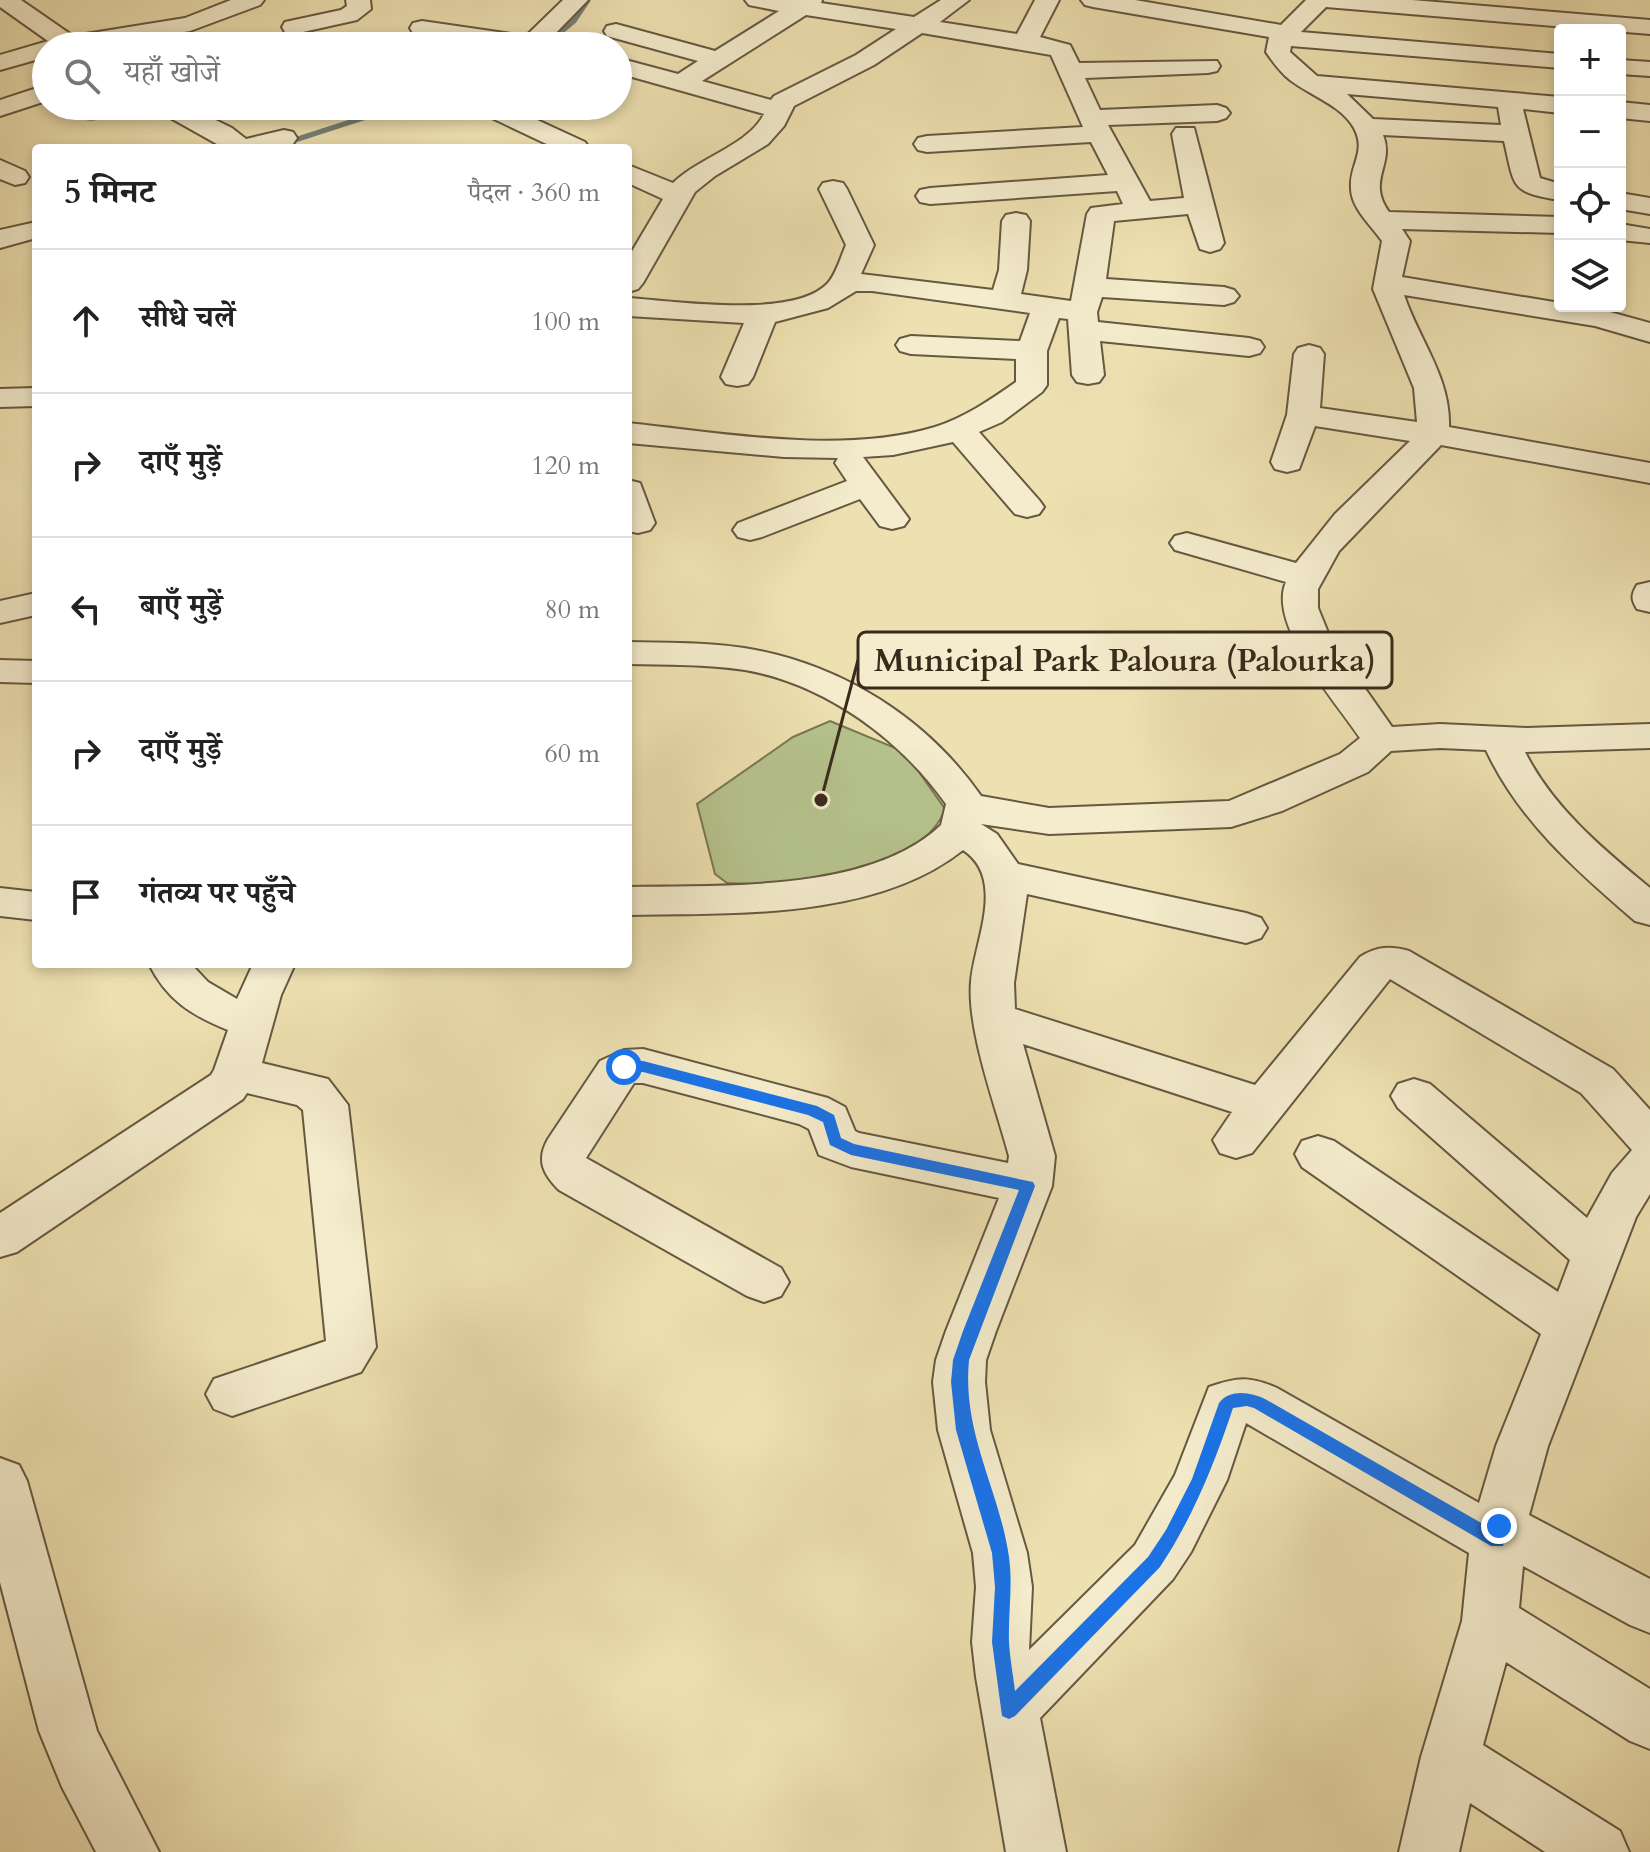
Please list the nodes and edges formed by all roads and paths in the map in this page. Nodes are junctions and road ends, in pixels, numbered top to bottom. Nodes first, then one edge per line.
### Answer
1 (5, 0) edge
2 (167, 0) edge
3 (252, 0) edge
4 (358, 0) edge
5 (576, 0) edge
6 (757, 0) edge
7 (957, 0) edge
8 (1047, 0) edge
9 (1093, 0) edge
10 (1320, 0) edge
11 (1327, 0) edge
12 (808, 4) edge
13 (1148, 4) edge
14 (223, 5) edge
15 (1463, 6) edge
16 (190, 24) junction
17 (1591, 24) edge
18 (918, 25) junction
19 (294, 27) dead end
20 (1626, 27) edge
21 (1650, 27) edge
22 (422, 28) dead end
23 (616, 31) dead end
24 (44, 32) edge
25 (143, 32) edge
26 (449, 32) edge
27 (548, 32) edge
28 (620, 32) edge
29 (632, 35) edge
30 (1284, 35) junction
31 (1025, 42) junction
32 (1462, 53) junction
33 (32, 54) edge
34 (717, 59) junction
35 (1554, 61) edge
36 (0, 63) edge
37 (1208, 66) dead end
38 (1626, 67) edge
39 (632, 69) edge
40 (1650, 69) edge
41 (1070, 71) junction
42 (681, 83) junction
43 (1311, 83) junction
44 (1466, 97) junction
45 (32, 98) edge
46 (1508, 100) junction
47 (1554, 104) edge
48 (0, 108) edge
49 (777, 110) junction
50 (1626, 111) edge
51 (1217, 113) dead end
52 (1650, 113) edge
53 (196, 120) edge
54 (516, 120) edge
55 (1095, 126) junction
56 (1366, 126) junction
57 (1185, 134) dead end
58 (1516, 134) junction
59 (236, 144) edge
60 (567, 144) edge
61 (927, 144) dead end
62 (632, 175) edge
63 (1125, 182) junction
64 (833, 189) dead end
65 (1554, 191) edge
66 (678, 196) junction
67 (930, 196) dead end
68 (1626, 202) edge
69 (1199, 205) junction
70 (1650, 206) edge
71 (1140, 209) junction
72 (1382, 220) junction
73 (1016, 221) dead end
74 (1554, 225) edge
75 (32, 232) edge
76 (1210, 243) dead end
77 (32, 246) edge
78 (1, 247) edge
79 (32, 258) edge
80 (632, 273) edge
81 (1387, 283) junction
82 (839, 291) junction
83 (1224, 296) dead end
84 (1004, 302) junction
85 (632, 307) edge
86 (1047, 308) junction
87 (1085, 310) junction
88 (763, 314) junction
89 (1650, 333) edge
90 (911, 345) dead end
91 (1249, 347) dead end
92 (1032, 351) junction
93 (1309, 354) dead end
94 (1088, 375) dead end
95 (737, 377) dead end
96 (32, 397) edge
97 (0, 398) edge
98 (1303, 415) junction
99 (959, 429) junction
100 (632, 433) edge
101 (1433, 434) junction
102 (841, 449) junction
103 (1287, 462) dead end
104 (1650, 473) edge
105 (867, 485) junction
106 (632, 503) edge
107 (1027, 507) dead end
108 (892, 519) dead end
109 (638, 523) dead end
110 (750, 530) dead end
111 (1187, 543) dead end
112 (1307, 577) junction
113 (0, 587) edge
114 (1650, 593) edge
115 (0, 598) edge
116 (1650, 601) edge
117 (32, 605) edge
118 (0, 612) edge
119 (632, 653) edge
120 (0, 671) edge
121 (32, 672) edge
122 (1650, 736) edge
123 (1381, 740) junction
124 (1500, 740) junction
125 (962, 818) junction
126 (1004, 875) junction
127 (632, 901) edge
128 (0, 902) edge
129 (32, 906) edge
130 (1650, 911) edge
131 (1246, 928) dead end
132 (172, 968) edge
133 (272, 968) edge
134 (994, 1018) junction
135 (250, 1022) junction
136 (237, 1074) junction
137 (1414, 1096) dead end
138 (1264, 1105) junction
139 (1236, 1140) dead end
140 (1650, 1140) edge
141 (1318, 1154) dead end
142 (1650, 1161) edge
143 (1028, 1186) junction
144 (0, 1238) edge
145 (1597, 1255) junction
146 (764, 1282) dead end
147 (1570, 1327) junction
148 (232, 1394) dead end
149 (0, 1481) edge
150 (1498, 1533) junction
151 (1650, 1607) edge
152 (1490, 1621) junction
153 (1009, 1710) junction
154 (1650, 1721) edge
155 (1450, 1757) junction
156 (129, 1852) edge
157 (1036, 1852) edge
158 (1429, 1852) edge
159 (1599, 1852) edge

1 - 24 street
2 - 16 street
3 - 14 street
4 - 19 street
5 - 27 street
6 - 12 street
7 - 18 street
8 - 31 street
9 - 13 street
10 - 30 street
11 - 15 street
12 - 18 street
12 - 34 street
13 - 30 street
14 - 16 street
15 - 17 street
15 - 32 street
16 - 25 street
18 - 31 street
18 - 49 street
20 - 21 street
22 - 26 street
23 - 28 street
29 - 34 street
30 - 32 street
30 - 43 street
31 - 41 street
32 - 35 street
32 - 44 street
33 - 36 street
34 - 42 street
37 - 41 street
38 - 40 street
39 - 42 street
41 - 55 street
42 - 49 street
43 - 44 street
43 - 56 street
44 - 46 street
45 - 48 street
46 - 47 street
46 - 58 street
49 - 66 street
50 - 52 street
51 - 55 street
53 - 59 street
54 - 60 street
55 - 61 street
55 - 63 street
56 - 58 street
56 - 72 street
57 - 69 street
58 - 65 street
62 - 66 street
63 - 67 street
63 - 71 street
64 - 82 street
66 - 80 street
68 - 70 street
69 - 71 street
69 - 76 street
71 - 87 street
72 - 74 street
72 - 81 street
73 - 84 street
75 - 78 street
77 - 78 street
78 - 79 street
81 - 89 street
81 - 101 street
82 - 84 street
82 - 88 street
83 - 87 street
84 - 86 street
85 - 88 street
86 - 87 street
86 - 92 street
87 - 91 street
87 - 94 street
88 - 95 street
90 - 92 street
92 - 99 street
93 - 98 street
96 - 97 street
98 - 101 street
98 - 103 street
99 - 102 street
99 - 107 street
100 - 102 street
101 - 104 street
101 - 112 street
102 - 105 street
105 - 108 street
105 - 110 street
106 - 109 street
111 - 112 street
112 - 123 street
113 - 115 street
114 - 116 street
117 - 118 street
119 - 125 street
120 - 121 street
122 - 124 street
123 - 124 street
123 - 125 street
124 - 130 street
125 - 126 street
125 - 127 street
126 - 131 street
126 - 134 street
128 - 129 street
132 - 135 street
133 - 135 street
134 - 138 street
134 - 143 street
135 - 136 street
136 - 144 street
136 - 148 street
137 - 145 street
138 - 139 street
138 - 140 street
141 - 147 street
142 - 145 street
143 - 146 street
143 - 153 street
145 - 147 street
147 - 150 street
149 - 156 street
150 - 151 street
150 - 152 street
150 - 153 street
152 - 154 street
152 - 155 street
153 - 157 street
155 - 158 street
155 - 159 street

